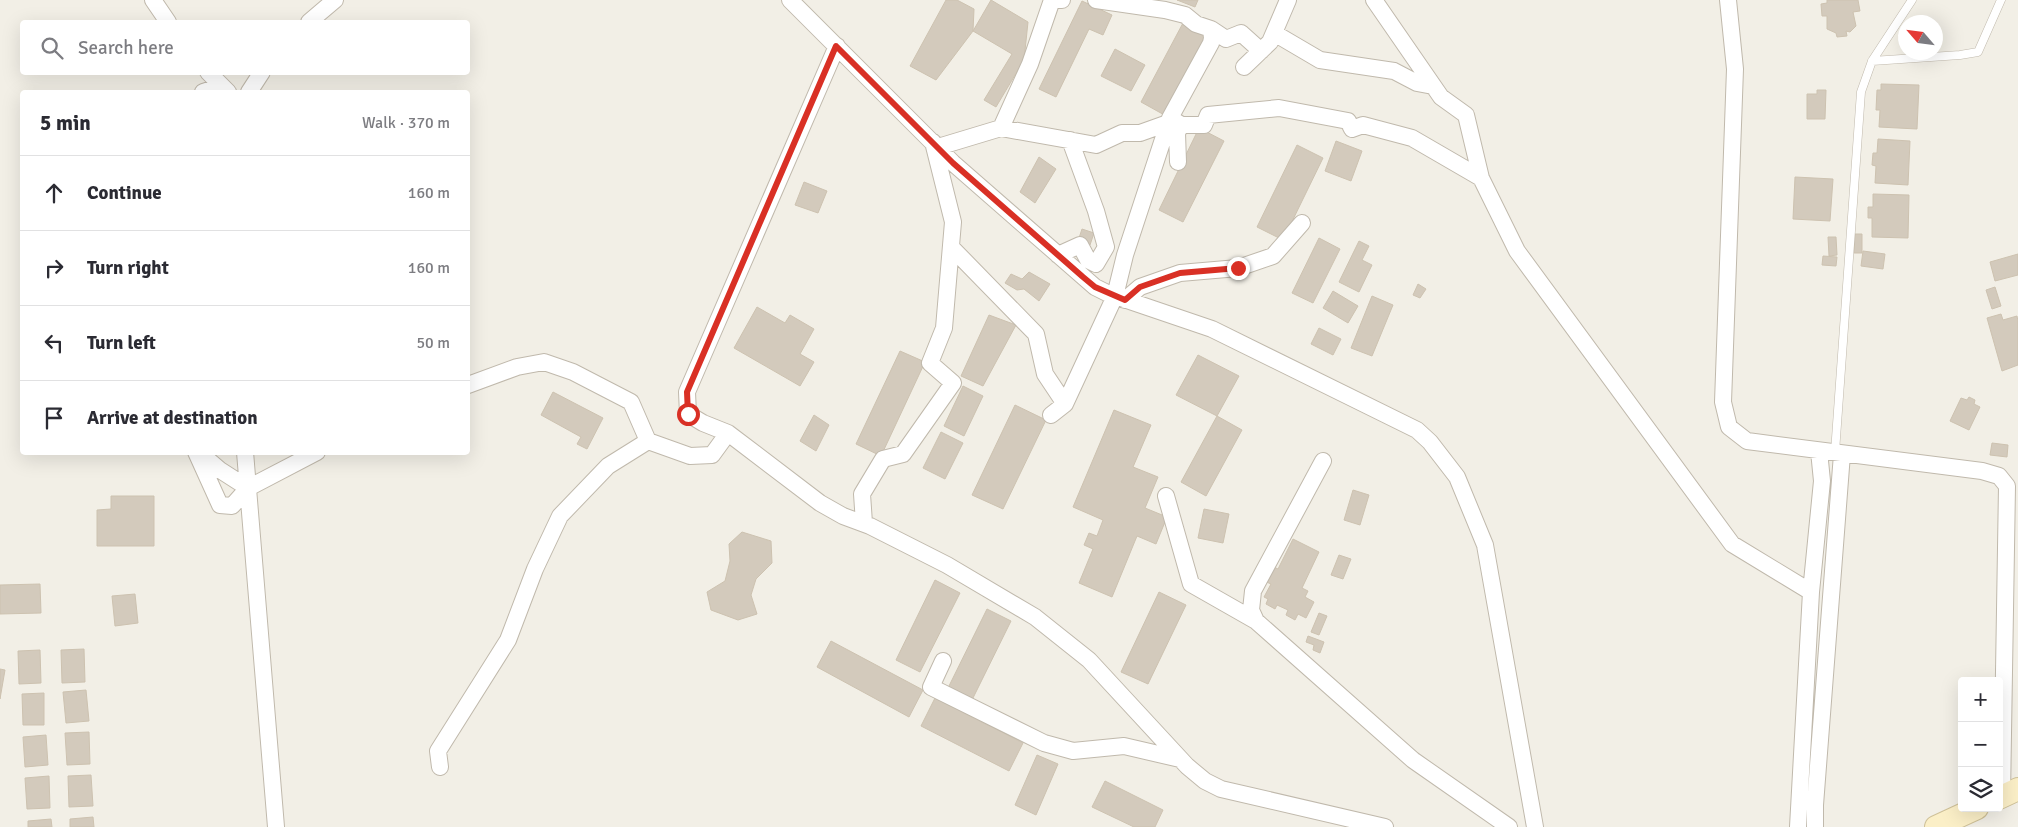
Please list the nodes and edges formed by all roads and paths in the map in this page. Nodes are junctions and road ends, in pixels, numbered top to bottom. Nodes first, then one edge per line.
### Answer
1 (153, 0) edge
2 (334, 0) edge
3 (790, 0) edge
4 (1062, 0) edge
5 (1096, 0) edge
6 (1288, 0) edge
7 (1374, 0) edge
8 (1728, 0) edge
9 (1912, 0) edge
10 (2001, 0) edge
11 (167, 20) edge
12 (311, 20) edge
13 (1210, 29) junction
14 (1274, 33) junction
15 (836, 46) junction
16 (1261, 51) junction
17 (1872, 61) junction
18 (1244, 67) dead end
19 (211, 75) edge
20 (260, 75) edge
21 (1433, 86) junction
22 (224, 89) edge
23 (250, 90) edge
24 (1173, 122) junction
25 (1001, 128) junction
26 (1070, 140) junction
27 (935, 145) junction
28 (1178, 162) dead end
29 (1481, 178) junction
30 (1302, 223) dead end
31 (951, 247) junction
32 (1058, 255) junction
33 (1120, 298) junction
34 (470, 384) edge
35 (1065, 404) junction
36 (1051, 414) dead end
37 (728, 433) junction
38 (648, 441) junction
39 (1819, 451) junction
40 (1839, 453) junction
41 (198, 455) edge
42 (201, 455) edge
43 (246, 455) edge
44 (311, 455) edge
45 (1323, 461) dead end
46 (248, 488) junction
47 (1166, 496) dead end
48 (864, 523) junction
49 (1811, 592) junction
50 (1256, 621) junction
51 (943, 661) dead end
52 (1180, 759) junction
53 (440, 767) dead end
54 (2010, 794) edge
55 (1970, 812) edge
56 (1946, 825) edge
57 (276, 827) edge
58 (1385, 827) edge
59 (1508, 827) edge
60 (1535, 827) edge
61 (1798, 827) edge
62 (1815, 827) edge

1 - 11 street
2 - 12 street
3 - 15 street
4 - 25 street
5 - 13 street
6 - 14 street
7 - 21 street
8 - 39 street
9 - 17 lane
10 - 17 lane
13 - 16 street
13 - 24 street
14 - 16 street
14 - 21 street
15 - 27 street
15 - 37 street
16 - 18 street
17 - 40 lane
19 - 22 street
20 - 23 street
21 - 29 street
24 - 26 street
24 - 28 street
24 - 29 street
24 - 33 street
25 - 26 street
25 - 27 street
26 - 32 street
27 - 31 street
27 - 32 street
29 - 49 street
30 - 33 street
31 - 35 street
31 - 48 street
32 - 33 street
33 - 35 street
33 - 60 street
34 - 38 street
35 - 36 street
37 - 38 street
37 - 48 street
38 - 53 street
39 - 40 street
39 - 49 street
40 - 54 street
40 - 62 street
41 - 46 street
42 - 46 street
43 - 46 street
44 - 46 street
45 - 50 street
46 - 57 street
47 - 50 street
48 - 52 street
49 - 61 street
50 - 59 street
51 - 52 street
52 - 58 street
55 - 56 main road

